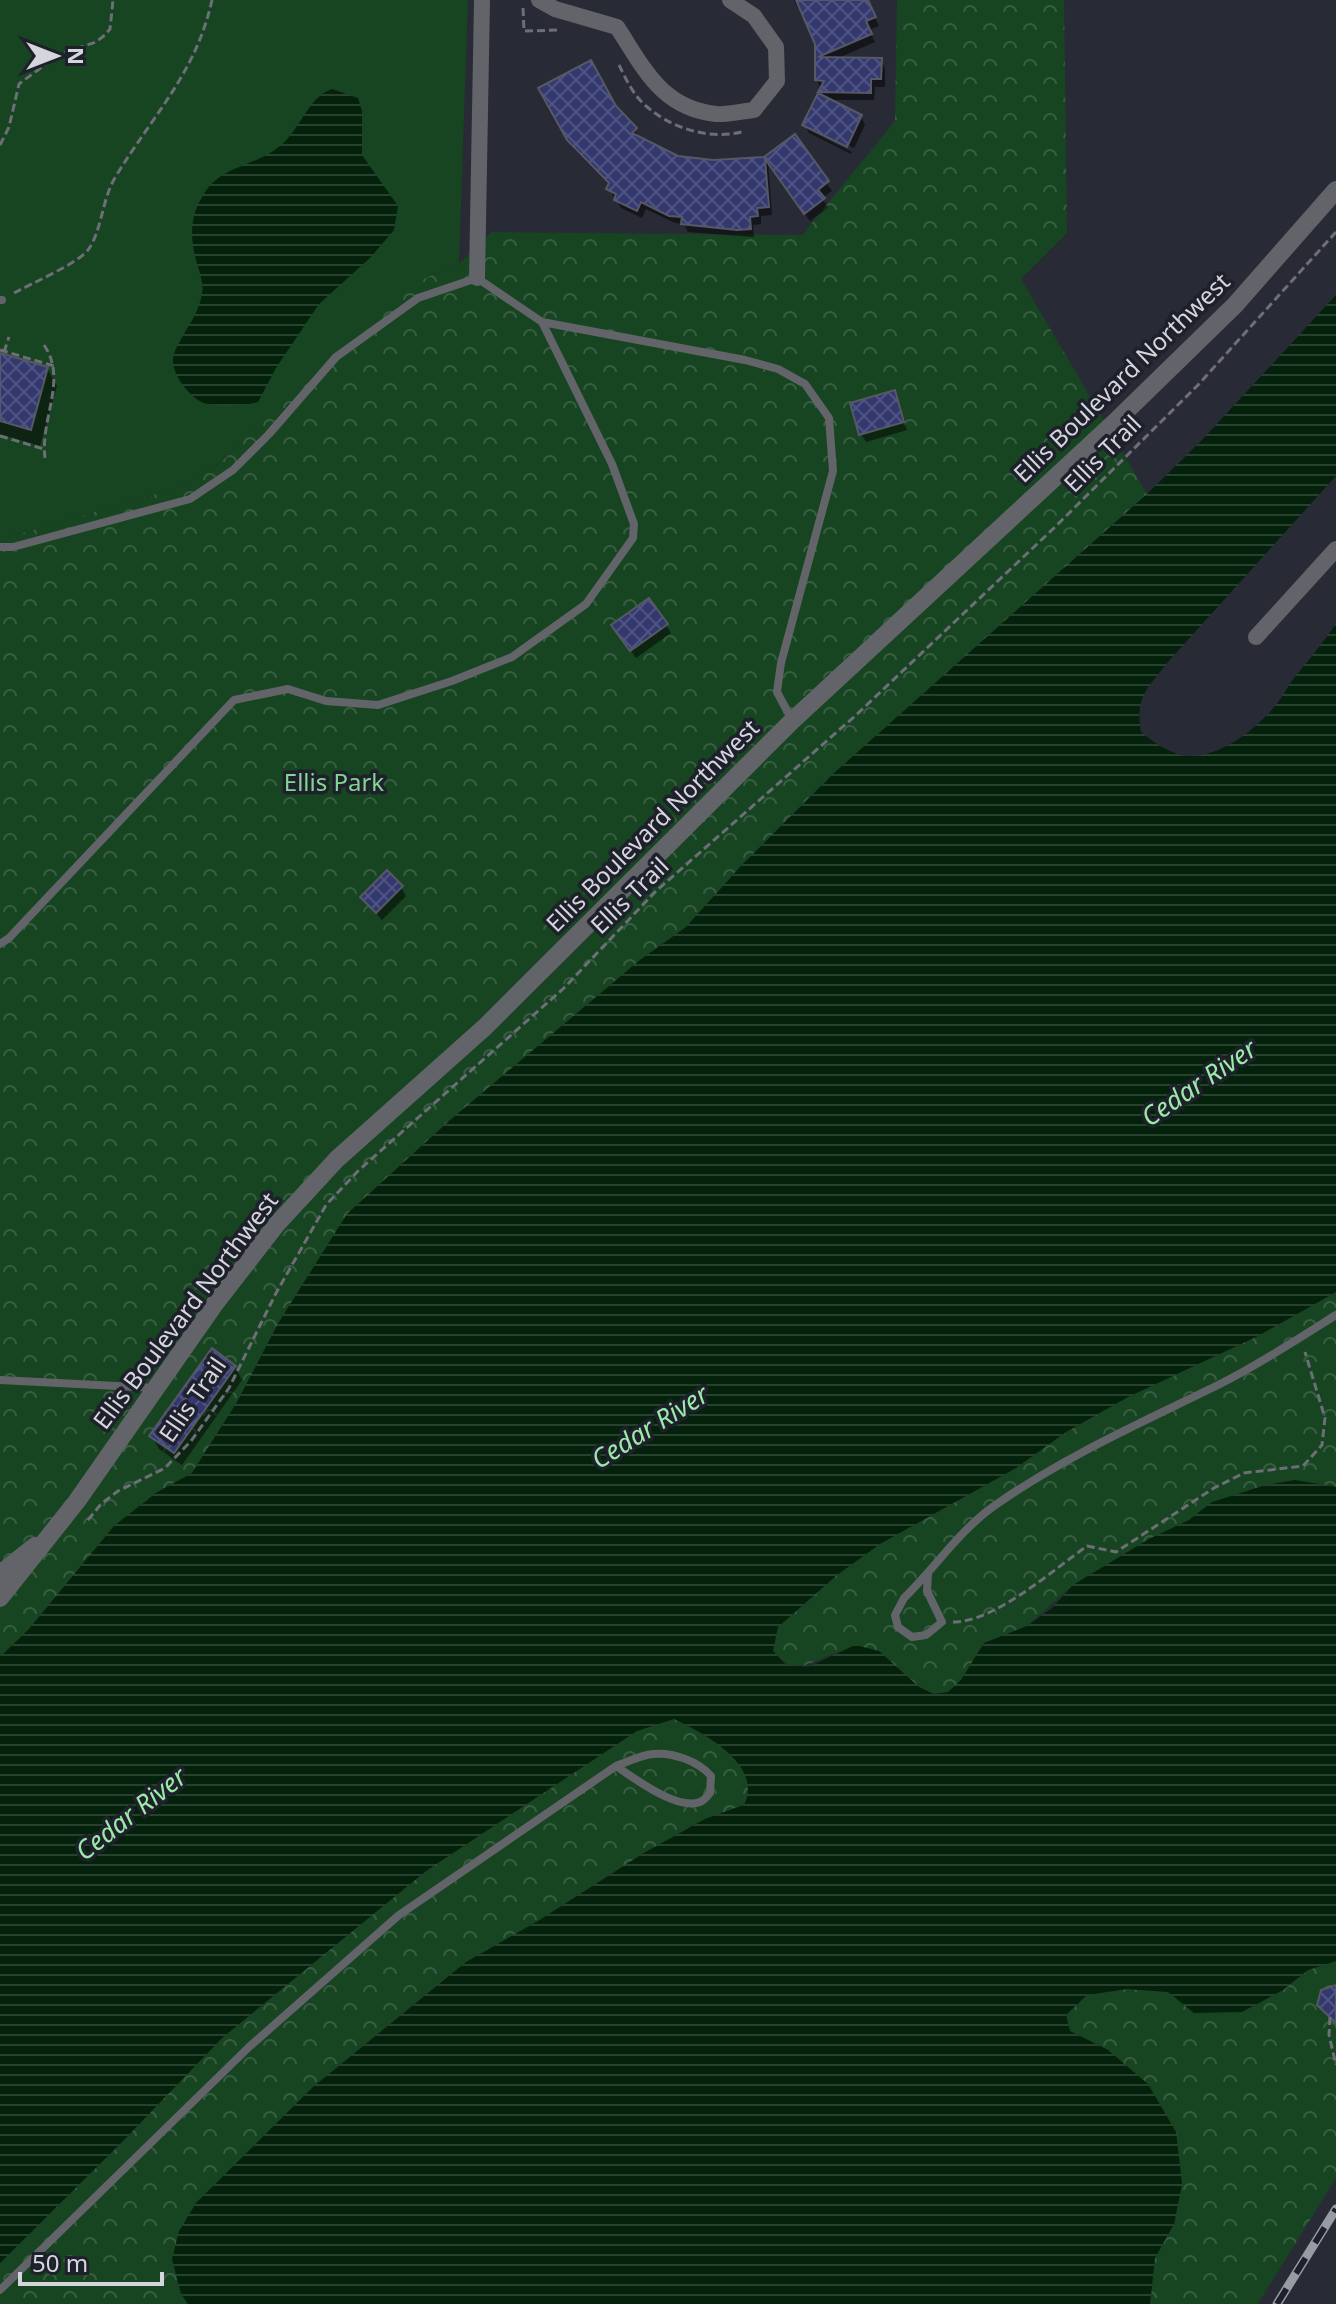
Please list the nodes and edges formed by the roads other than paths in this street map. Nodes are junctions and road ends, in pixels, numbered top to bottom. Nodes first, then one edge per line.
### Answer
1 (482, 0) edge
2 (539, 0) edge
3 (730, 0) edge
4 (1336, 190) edge
5 (477, 278) junction
6 (542, 322) junction
7 (0, 547) edge
8 (1336, 549) edge
9 (1256, 637) dead end
10 (792, 721) junction
11 (0, 944) edge
12 (1336, 1315) edge
13 (0, 1380) edge
14 (157, 1388) junction
15 (50, 1535) junction
16 (0, 1574) edge
17 (928, 1574) junction
18 (0, 1598) edge
19 (616, 1766) junction
20 (0, 2290) edge

1 - 5 street
2 - 3 street
4 - 10 street, Ellis Boulevard Northwest
5 - 6 lane
5 - 7 lane
6 - 10 lane
6 - 11 lane
8 - 9 street
10 - 14 street, Ellis Boulevard Northwest
12 - 17 lane
13 - 14 lane
14 - 15 street, Ellis Boulevard Northwest
15 - 16 street, Ellis Boulevard Northwest
15 - 18 street, Ellis Boulevard Northwest
17 - 17 lane
19 - 19 lane
19 - 20 lane

